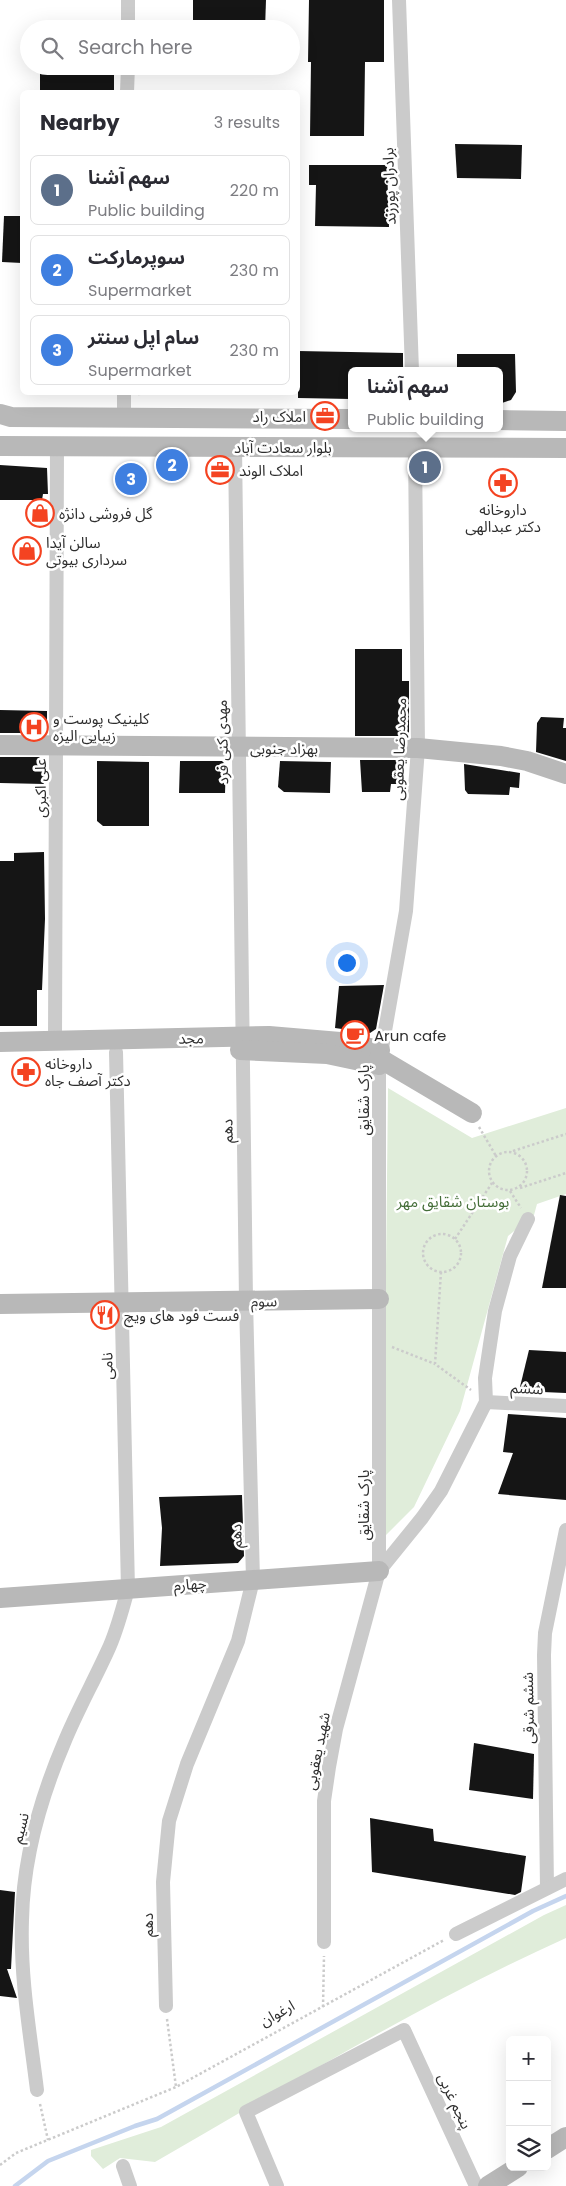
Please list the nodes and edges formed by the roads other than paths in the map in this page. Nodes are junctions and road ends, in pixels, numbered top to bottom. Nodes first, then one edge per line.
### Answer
1 (128, 0) edge
2 (399, 0) edge
3 (128, 20) edge
4 (128, 75) edge
5 (127, 90) edge
6 (412, 367) edge
7 (124, 395) edge
8 (0, 414) edge
9 (124, 418) junction
10 (348, 419) edge
11 (503, 420) edge
12 (566, 420) edge
13 (360, 438) edge
14 (58, 445) junction
15 (0, 446) edge
16 (235, 446) junction
17 (415, 447) junction
18 (566, 448) edge
19 (0, 745) edge
20 (56, 746) junction
21 (239, 748) junction
22 (418, 748) junction
23 (566, 774) edge
24 (0, 1042) edge
25 (242, 1044) junction
26 (116, 1046) junction
27 (55, 1047) junction
28 (0, 1053) edge
29 (379, 1058) junction
30 (472, 1113) road end
31 (528, 1219) road end
32 (379, 1299) junction
33 (246, 1301) junction
34 (122, 1302) junction
35 (0, 1304) edge
36 (486, 1402) junction
37 (566, 1406) edge
38 (566, 1530) edge
39 (379, 1570) junction
40 (253, 1580) junction
41 (128, 1589) junction
42 (0, 1598) edge
43 (566, 1880) edge
44 (547, 1888) junction
45 (456, 1934) road end
46 (324, 1942) road end
47 (166, 2006) road end
48 (37, 2090) road end
49 (566, 2137) edge
50 (551, 2146) edge
51 (123, 2166) dead end
52 (512, 2171) edge
53 (130, 2186) edge
54 (278, 2186) edge
55 (476, 2186) edge
56 (488, 2186) edge

1 - 3 street
2 - 6 street, برادران پورزند
4 - 5 street
7 - 9 street
8 - 9 street, بلوار سعادت آباد
9 - 10 street, بلوار سعادت آباد
11 - 12 street
13 - 16 street, بلوار سعادت آباد
13 - 17 street, بلوار سعادت آباد
14 - 15 street, بلوار سعادت آباد
14 - 16 street, بلوار سعادت آباد
14 - 20 street, علی اکبری
16 - 21 street, مهدی کنی فرد
17 - 18 street, بلوار سعادت آباد
17 - 22 street, محمدرضا یعقوبی
19 - 20 street, بهزاد جنوبی
20 - 21 street, بهزاد جنوبی
20 - 27 street, علی اکبری
21 - 22 street, بهزاد جنوبی
21 - 25 street, مهدی کنی فرد
22 - 23 street, بهزاد جنوبی
22 - 29 street, محمدرضا یعقوبی
24 - 27 street, مجد
25 - 26 street, مجد
25 - 29 street, مجد
25 - 33 street, دهم
26 - 27 street, مجد
26 - 34 street, نامی
27 - 28 street, مجد
29 - 30 street, مجد
29 - 32 street, پارک شقایق
31 - 36 street
32 - 33 street, سوم
32 - 39 street, پارک شقایق
33 - 34 street, سوم
33 - 40 street, دهم
34 - 35 street, سوم
34 - 41 street, نامی
36 - 37 street, ششم
36 - 39 street
38 - 44 street, ششم شرقی
39 - 40 street, چهارم
39 - 46 street, شهید یعقوبی
40 - 41 street, چهارم
40 - 47 street, دهم
41 - 42 street, چهارم
41 - 48 street, نسیم
43 - 44 street
44 - 45 street
49 - 50 street
51 - 53 street
52 - 56 street
54 - 55 street, پنجم غربی

